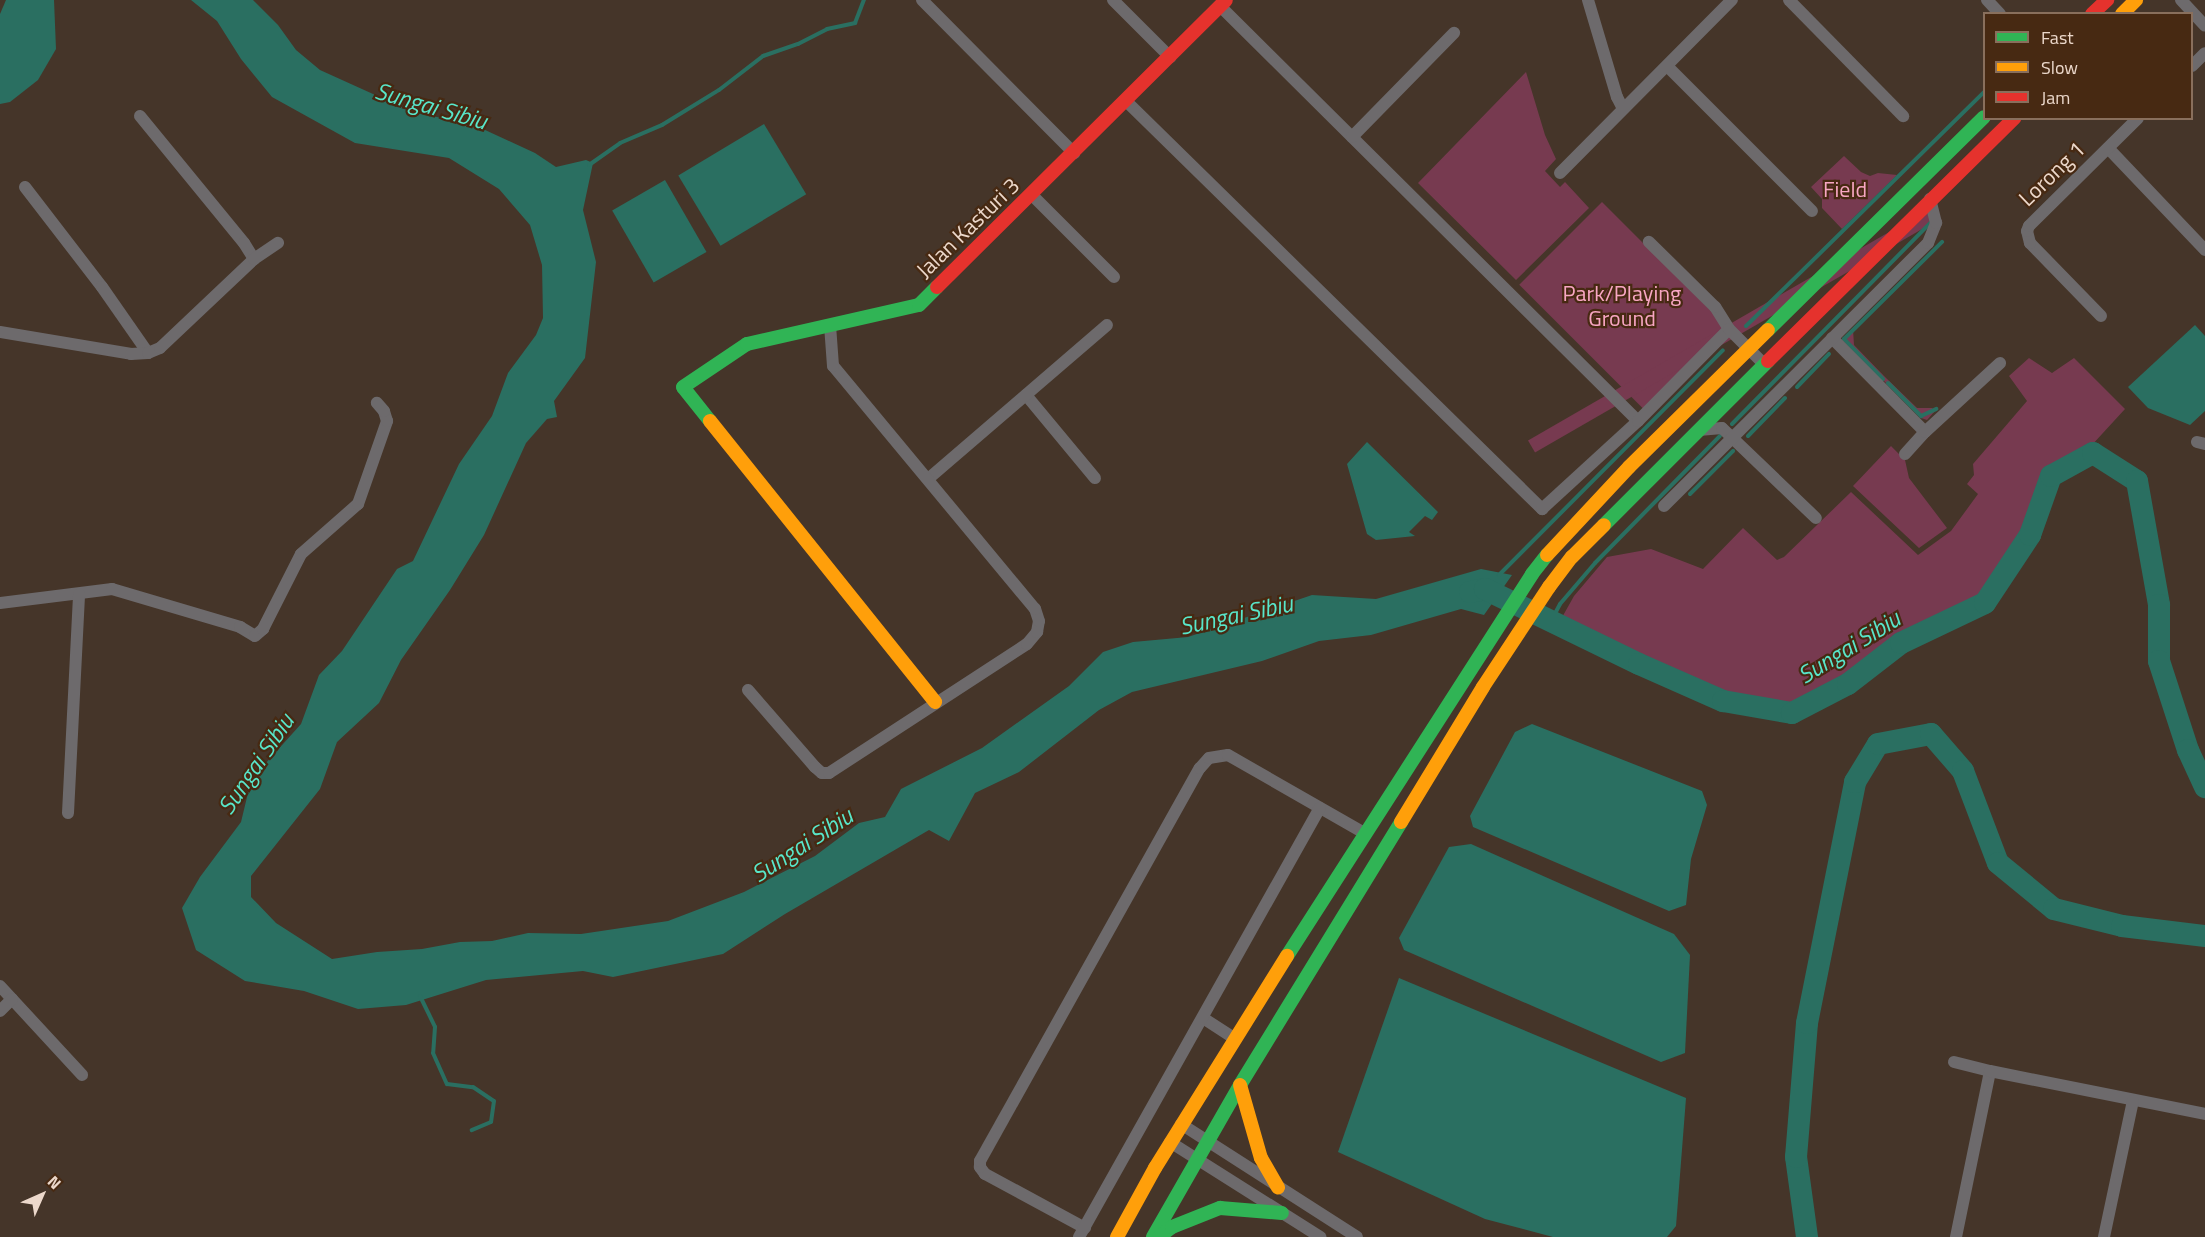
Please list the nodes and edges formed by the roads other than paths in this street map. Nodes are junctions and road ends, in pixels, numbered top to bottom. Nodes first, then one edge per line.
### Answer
1 (922, 0) edge
2 (1113, 0) edge
3 (1588, 0) edge
4 (1789, 0) edge
5 (1987, 0) edge
6 (2107, 0) edge
7 (2136, 0) edge
8 (2181, 0) edge
9 (1729, 1) edge
10 (1223, 3) edge
11 (1998, 12) edge
12 (2094, 12) edge
13 (2124, 12) edge
14 (2192, 12) edge
15 (2193, 13) edge
16 (2205, 26) edge
17 (1454, 33) dead end
18 (2205, 53) edge
19 (1170, 57) junction
20 (2193, 65) edge
21 (1666, 66) junction
22 (1126, 101) junction
23 (1623, 109) junction
24 (140, 116) dead end
25 (1903, 116) dead end
26 (1983, 118) edge
27 (2012, 120) edge
28 (2136, 120) edge
29 (1352, 136) junction
30 (2108, 148) junction
31 (1074, 153) junction
32 (1560, 174) dead end
33 (25, 187) dead end
34 (1032, 195) junction
35 (1930, 199) junction
36 (1812, 211) dead end
37 (1649, 242) dead end
38 (278, 243) dead end
39 (2205, 250) edge
40 (254, 259) junction
41 (1114, 277) dead end
42 (2101, 316) dead end
43 (830, 325) junction
44 (1107, 325) dead end
45 (1729, 329) junction
46 (0, 332) edge
47 (1832, 339) junction
48 (1749, 350) junction
49 (148, 353) junction
50 (2000, 363) dead end
51 (1764, 364) junction
52 (1026, 395) junction
53 (377, 403) dead end
54 (1638, 421) junction
55 (1698, 430) junction
56 (1925, 432) junction
57 (1734, 437) junction
58 (1905, 454) dead end
59 (1095, 478) dead end
60 (928, 479) junction
61 (1664, 506) dead end
62 (1816, 518) dead end
63 (79, 594) junction
64 (0, 603) edge
65 (748, 690) dead end
66 (935, 702) junction
67 (1320, 808) junction
68 (68, 813) dead end
69 (1364, 833) junction
70 (0, 986) edge
71 (12, 999) junction
72 (0, 1011) edge
73 (1203, 1018) junction
74 (1234, 1038) junction
75 (1954, 1062) dead end
76 (1990, 1071) junction
77 (82, 1075) dead end
78 (1240, 1085) junction
79 (2133, 1101) junction
80 (2205, 1114) edge
81 (1181, 1124) junction
82 (1170, 1142) junction
83 (1207, 1143) junction
84 (1197, 1160) junction
85 (1278, 1187) junction
86 (1282, 1213) junction
87 (1082, 1233) edge
88 (1118, 1237) edge
89 (1153, 1237) edge
90 (1159, 1237) edge
91 (1320, 1237) edge
92 (1358, 1237) edge
93 (1956, 1237) edge
94 (2104, 1237) edge

1 - 31 street
2 - 19 street
3 - 23 street
4 - 25 street
5 - 11 street
6 - 12 street
7 - 13 street
8 - 14 street
9 - 21 street
10 - 19 street, Jalan Kasturi 3
10 - 29 street
15 - 16 street
17 - 29 street
18 - 20 street
19 - 22 street, Jalan Kasturi 3
21 - 23 street
21 - 36 street
22 - 31 street, Jalan Kasturi 3
22 - 54 street
23 - 32 street
24 - 40 street
26 - 48 street
27 - 35 street
28 - 30 street, Lorong 1
29 - 54 street
30 - 39 street
30 - 42 street, Lorong 1
31 - 34 street, Jalan Kasturi 3
33 - 49 street
34 - 41 street
34 - 43 street, Jalan Kasturi 3
35 - 47 street
35 - 51 street
37 - 45 street
38 - 40 street
40 - 49 street
43 - 60 street
43 - 66 street, Jalan Kasturi 3
44 - 52 street
45 - 48 street
45 - 54 street
46 - 49 street
47 - 56 street
47 - 57 street
48 - 51 street
48 - 69 street
50 - 56 street
51 - 55 street
52 - 59 street
52 - 60 street
53 - 63 street
55 - 57 street
55 - 78 street
56 - 58 street
57 - 61 street
57 - 62 street
60 - 66 street
63 - 64 street
63 - 68 street
65 - 66 street
67 - 69 street
67 - 73 street
67 - 87 street
69 - 74 street
70 - 71 street
71 - 72 street
71 - 77 street
73 - 74 street
73 - 87 street
74 - 81 street
75 - 76 street
76 - 79 street
76 - 93 street
78 - 83 street
78 - 85 street
79 - 80 street
79 - 94 street
81 - 82 street
81 - 83 street
82 - 84 street
82 - 88 street
83 - 84 street
83 - 85 street
84 - 86 street
84 - 89 street
85 - 92 street
86 - 90 street
86 - 91 street

